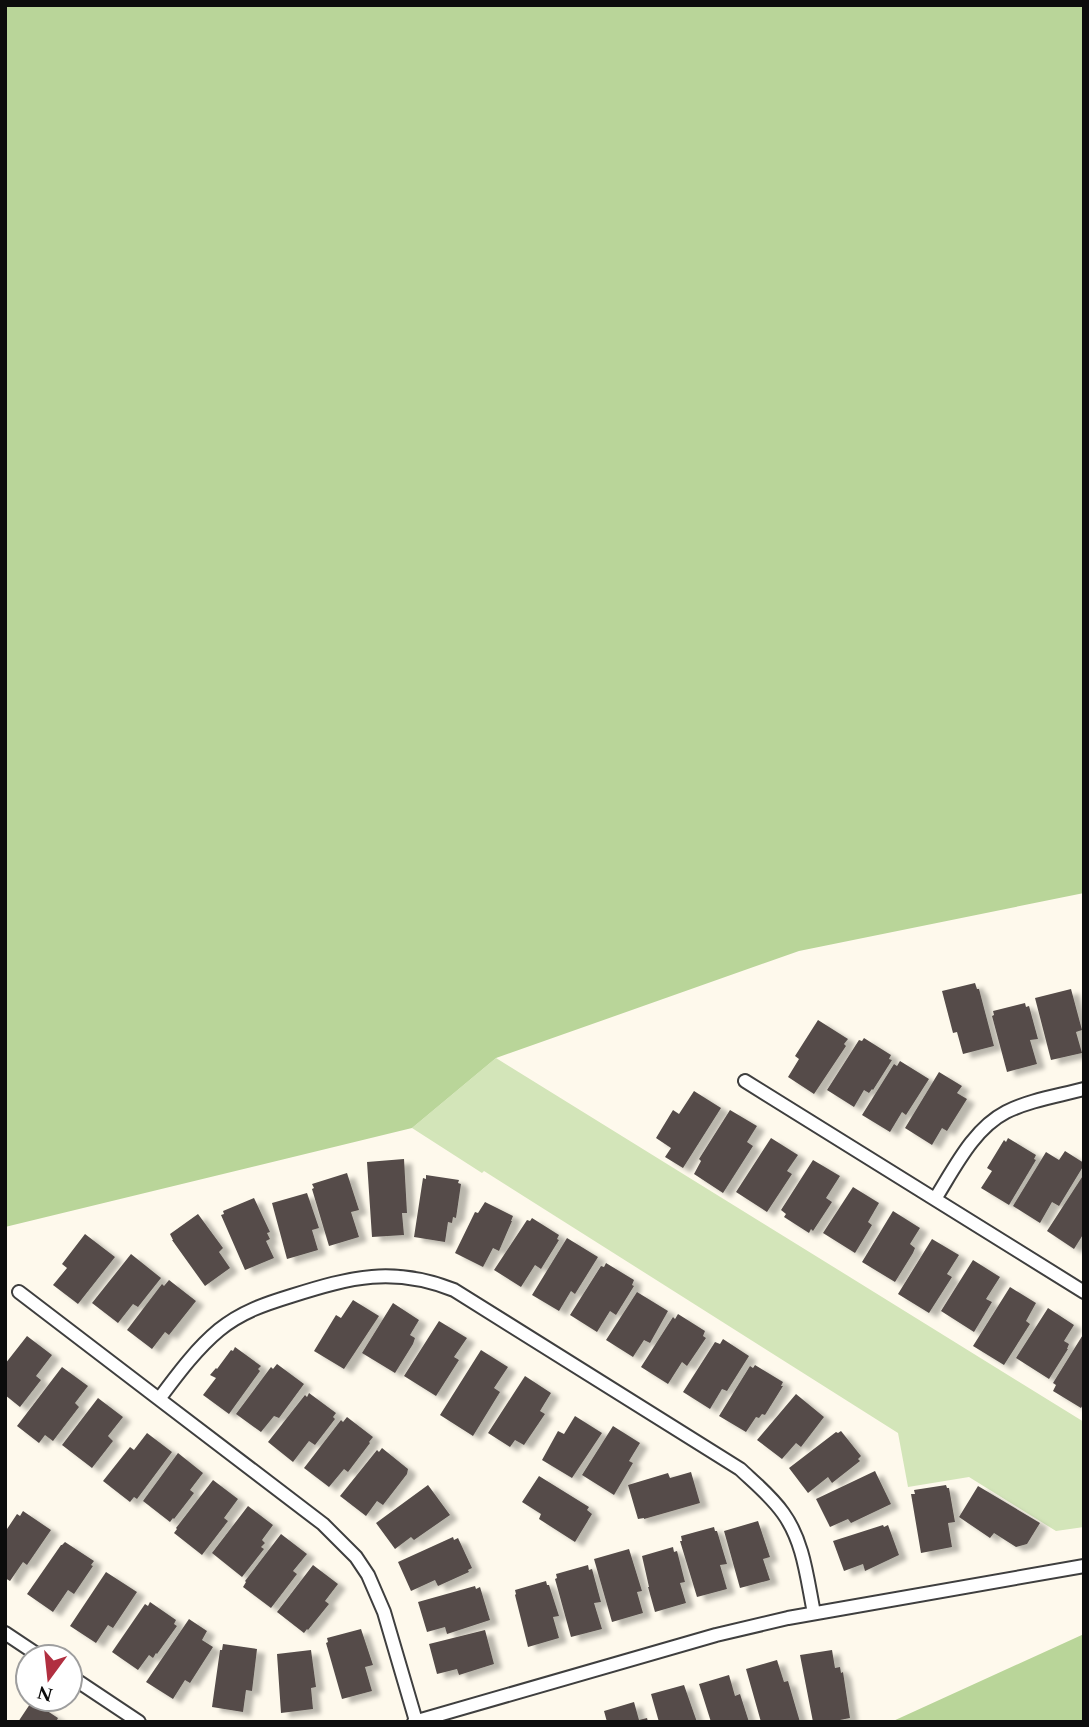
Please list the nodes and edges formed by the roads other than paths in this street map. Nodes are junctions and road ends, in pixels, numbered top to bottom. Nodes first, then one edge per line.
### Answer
1 (745, 1081) dead end
2 (1084, 1089) edge
3 (935, 1199) junction
4 (19, 1292) dead end
5 (1084, 1292) edge
6 (159, 1399) junction
7 (1084, 1566) edge
8 (814, 1613) junction
9 (5, 1633) edge
10 (20, 1643) edge
11 (84, 1685) edge
12 (415, 1721) edge
13 (139, 1722) edge

1 - 3 lane
2 - 3 lane
3 - 5 lane
4 - 6 lane
6 - 8 lane
6 - 12 lane
7 - 8 lane
8 - 12 lane
9 - 10 lane
11 - 13 lane

